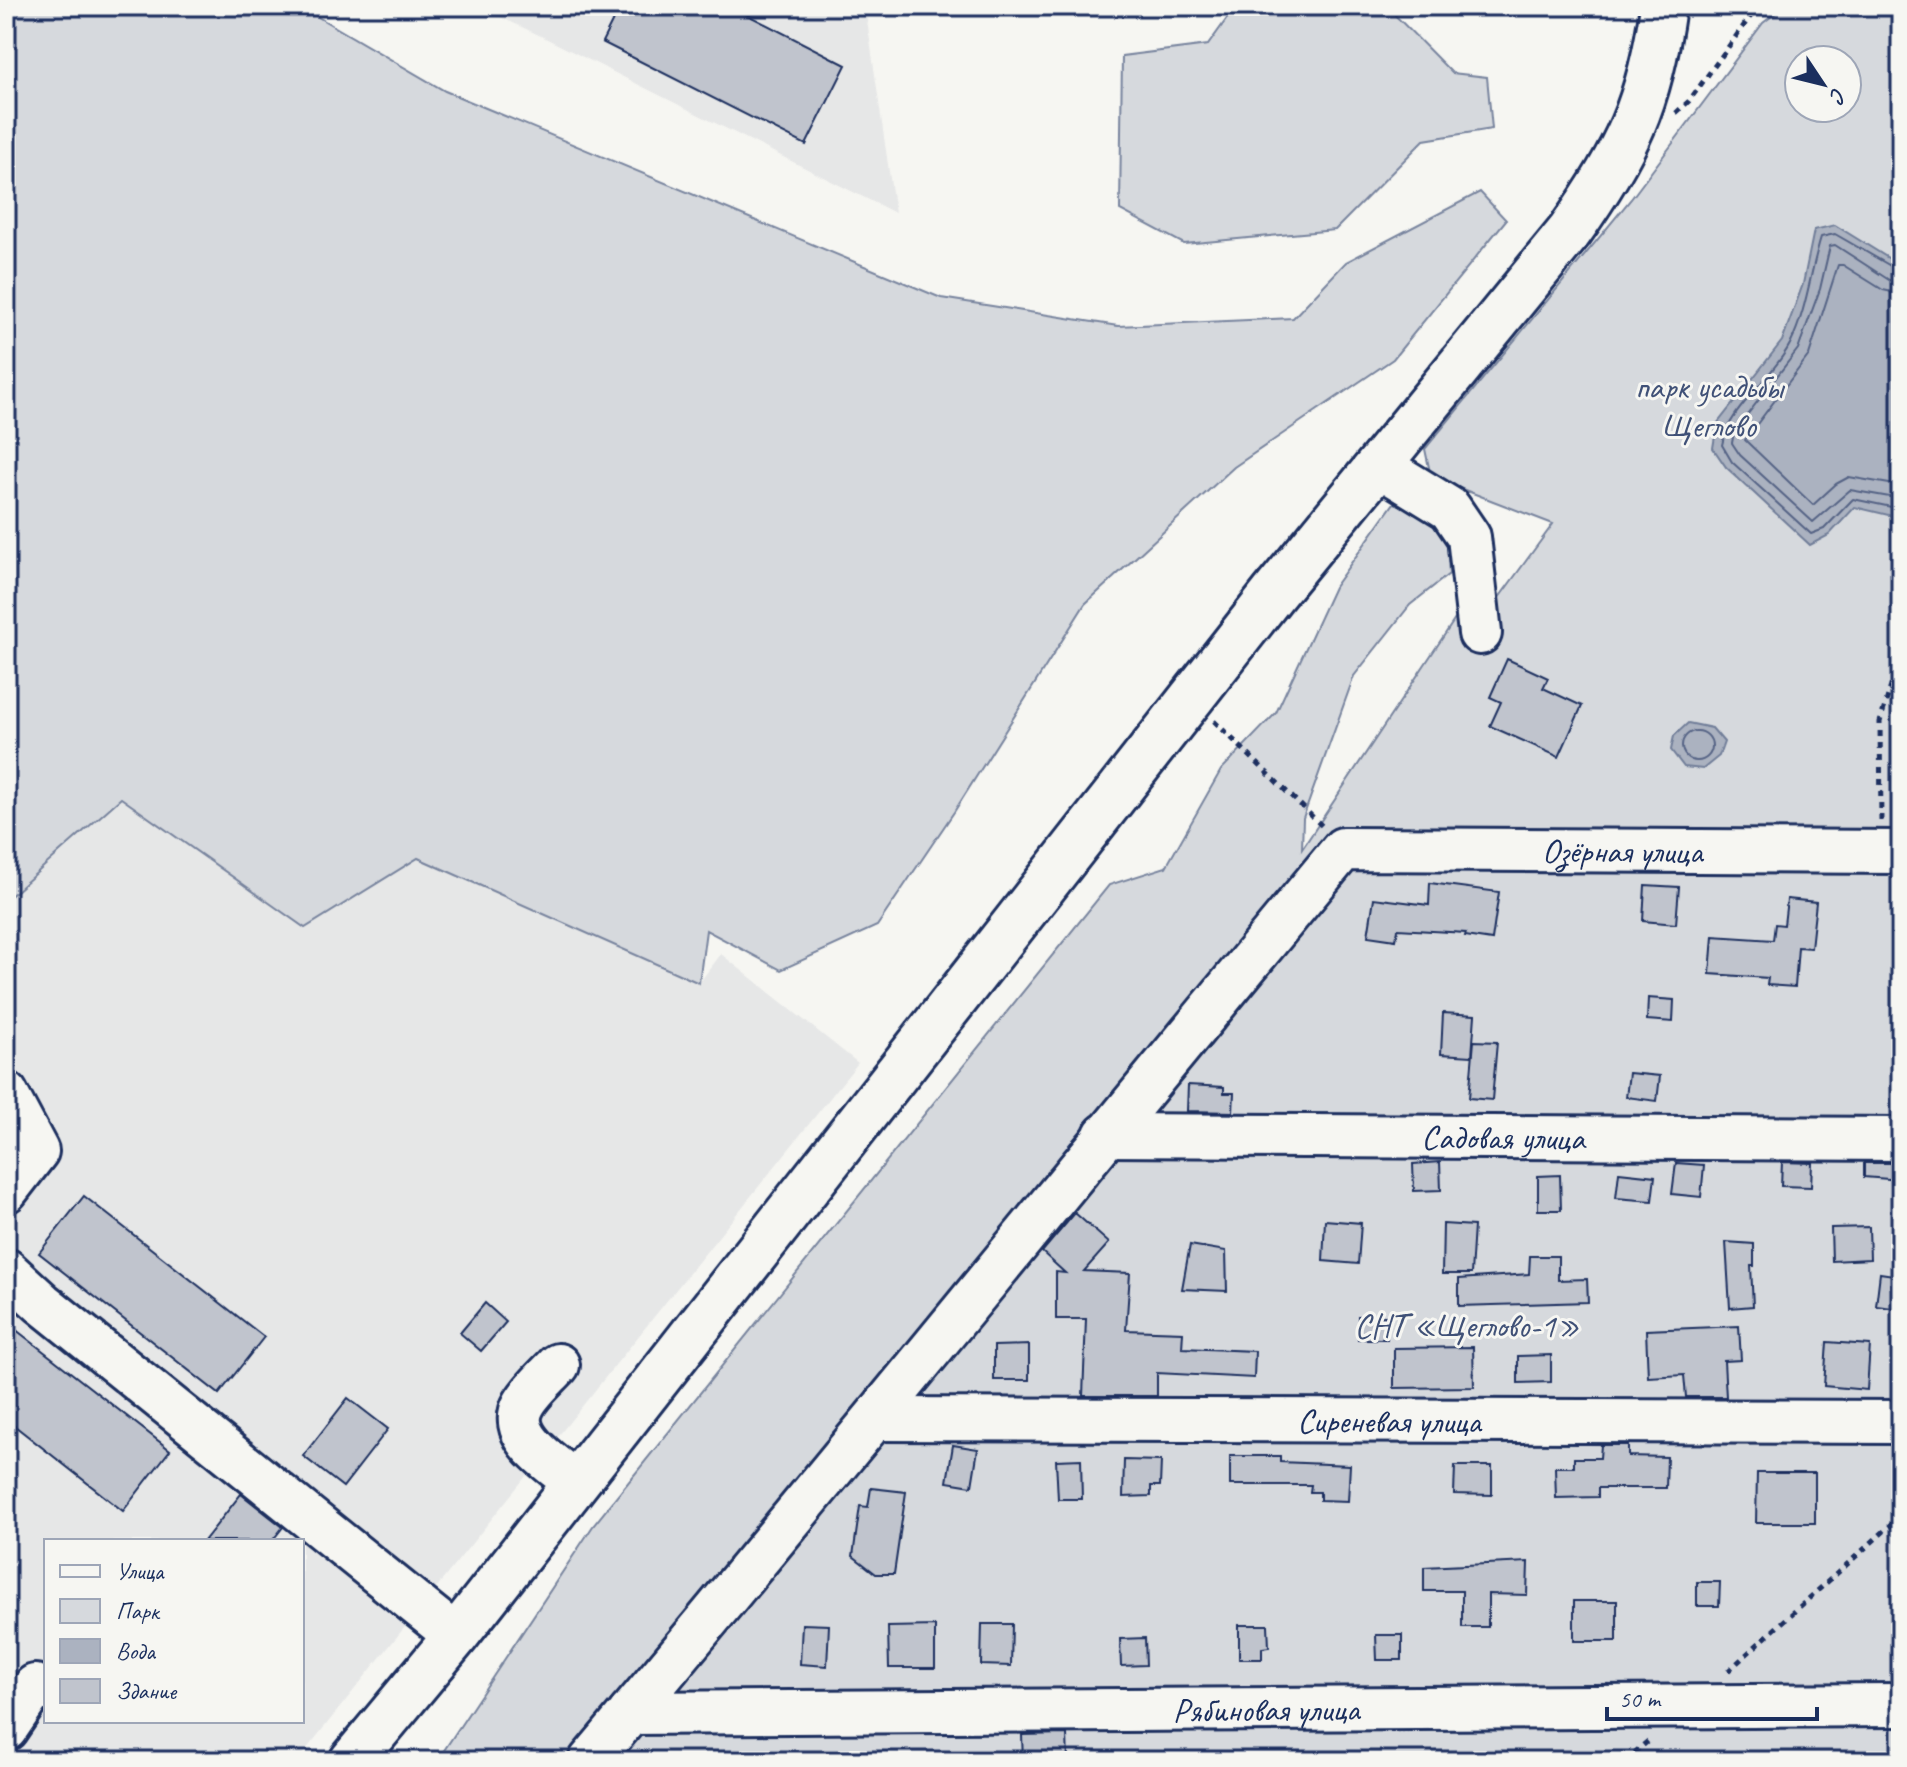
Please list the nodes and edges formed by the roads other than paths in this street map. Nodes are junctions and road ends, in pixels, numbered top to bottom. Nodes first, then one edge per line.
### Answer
1 (1663, 6) edge
2 (1380, 466) junction
3 (1480, 633) dead end
4 (1891, 852) edge
5 (6, 1093) edge
6 (1105, 1135) junction
7 (1901, 1139) edge
8 (6, 1191) edge
9 (6, 1270) edge
10 (558, 1365) dead end
11 (877, 1419) junction
12 (1901, 1422) edge
13 (576, 1483) junction
14 (456, 1636) junction
15 (44, 1688) edge
16 (1901, 1705) edge
17 (630, 1713) junction
18 (6, 1729) edge
19 (352, 1761) edge
20 (590, 1761) edge

1 - 2 main road
2 - 3 street
2 - 13 main road
4 - 6 street, Озёрная улица
5 - 8 street
6 - 7 street, Садовая улица
6 - 11 street
9 - 14 street
10 - 13 street
11 - 12 street, Сиреневая улица
11 - 17 street
13 - 14 main road
14 - 19 main road
15 - 18 street
16 - 17 street, Рябиновая улица
17 - 20 street

